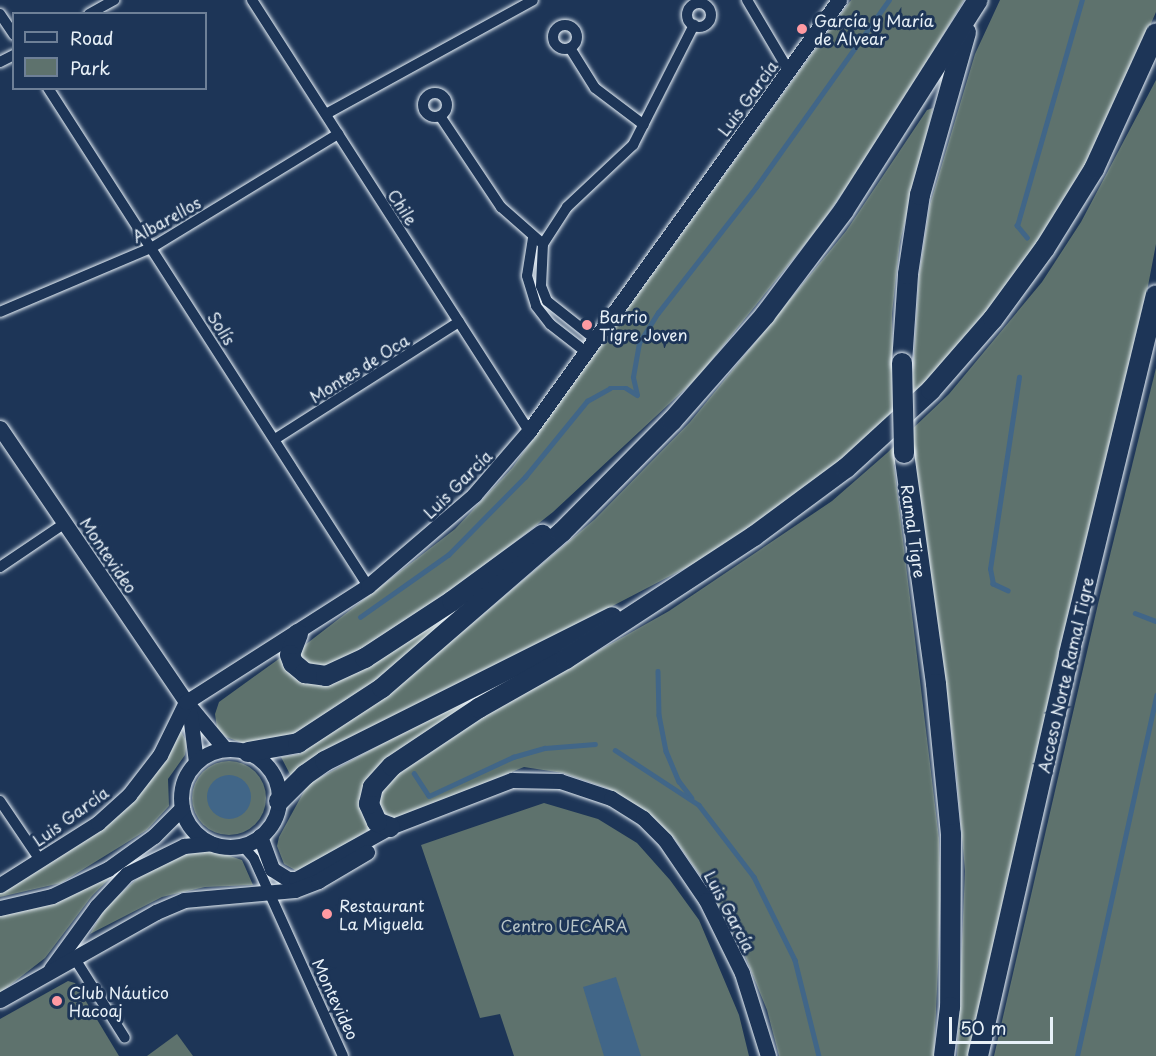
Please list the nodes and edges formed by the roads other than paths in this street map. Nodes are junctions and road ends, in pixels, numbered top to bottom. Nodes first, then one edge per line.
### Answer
1 (114, 0) edge
2 (252, 0) edge
3 (533, 0) edge
4 (747, 0) edge
5 (839, 0) edge
6 (514, 5) edge
7 (975, 6) edge
8 (93, 12) edge
9 (0, 14) edge
10 (694, 25) dead end
11 (12, 32) edge
12 (1156, 33) edge
13 (570, 48) dead end
14 (789, 71) junction
15 (49, 90) edge
16 (326, 114) junction
17 (440, 116) dead end
18 (644, 125) junction
19 (338, 134) junction
20 (533, 238) junction
21 (543, 244) junction
22 (153, 246) junction
23 (1156, 295) edge
24 (0, 312) edge
25 (459, 322) junction
26 (591, 345) junction
27 (0, 428) edge
28 (529, 431) junction
29 (275, 439) junction
30 (617, 475) junction
31 (65, 523) junction
32 (0, 567) edge
33 (687, 579) junction
34 (368, 586) junction
35 (298, 634) junction
36 (220, 683) junction
37 (186, 702) junction
38 (205, 729) junction
39 (225, 749) junction
40 (248, 752) junction
41 (196, 762) junction
42 (0, 801) edge
43 (279, 801) junction
44 (182, 808) junction
45 (420, 818) junction
46 (390, 827) junction
47 (260, 836) junction
48 (212, 843) junction
49 (242, 845) junction
50 (40, 860) junction
51 (272, 869) junction
52 (0, 885) edge
53 (266, 893) junction
54 (0, 908) edge
55 (75, 959) junction
56 (50, 970) junction
57 (0, 1000) edge
58 (125, 1038) dead end
59 (344, 1056) edge
60 (768, 1056) edge
61 (944, 1056) edge
62 (978, 1056) edge

1 - 8 street
2 - 16 street, Chile
3 - 6 street
4 - 14 street
5 - 14 street, Luis García
6 - 16 street
7 - 30 highway
7 - 61 highway, Ramal Tigre, bridge
9 - 11 street
10 - 18 street
12 - 33 highway
13 - 18 street
14 - 26 street, Luis García
15 - 22 street, Solís
16 - 19 street, Chile
17 - 20 street
18 - 21 street
19 - 22 street, Albarellos
19 - 25 street, Chile
20 - 21 street
20 - 26 street
21 - 26 street
22 - 24 street, Albarellos
22 - 29 street, Solís
23 - 62 highway, Acceso Norte Ramal Tigre
25 - 28 street, Chile
25 - 29 street, Montes de Oca
26 - 28 street, Luis García
27 - 31 street, Montevideo
28 - 34 street, Luis García
29 - 34 street, Solís
30 - 35 highway
30 - 40 highway
31 - 32 street
31 - 37 street, Montevideo
33 - 43 highway
33 - 46 highway
34 - 35 street, Luis García
35 - 36 street, Luis García
36 - 37 street, Luis García
36 - 38 street
37 - 38 street, Montevideo
37 - 41 street, Montevideo
37 - 50 street, Luis García
38 - 39 street, Montevideo
39 - 40 street
39 - 41 street
40 - 43 street
41 - 44 street
42 - 50 street
43 - 47 street
44 - 48 street
44 - 54 street
45 - 46 street, Luis García
45 - 53 street, Luis García
45 - 60 street, Luis García
46 - 51 street, Luis García
47 - 49 street
47 - 51 street
48 - 49 street
48 - 56 street, Luis García
49 - 53 street, Montevideo
50 - 52 street, Luis García
51 - 53 street
53 - 55 street, Luis García
53 - 59 street, Montevideo
55 - 56 street, Luis García
55 - 58 street
56 - 57 street, Luis García

